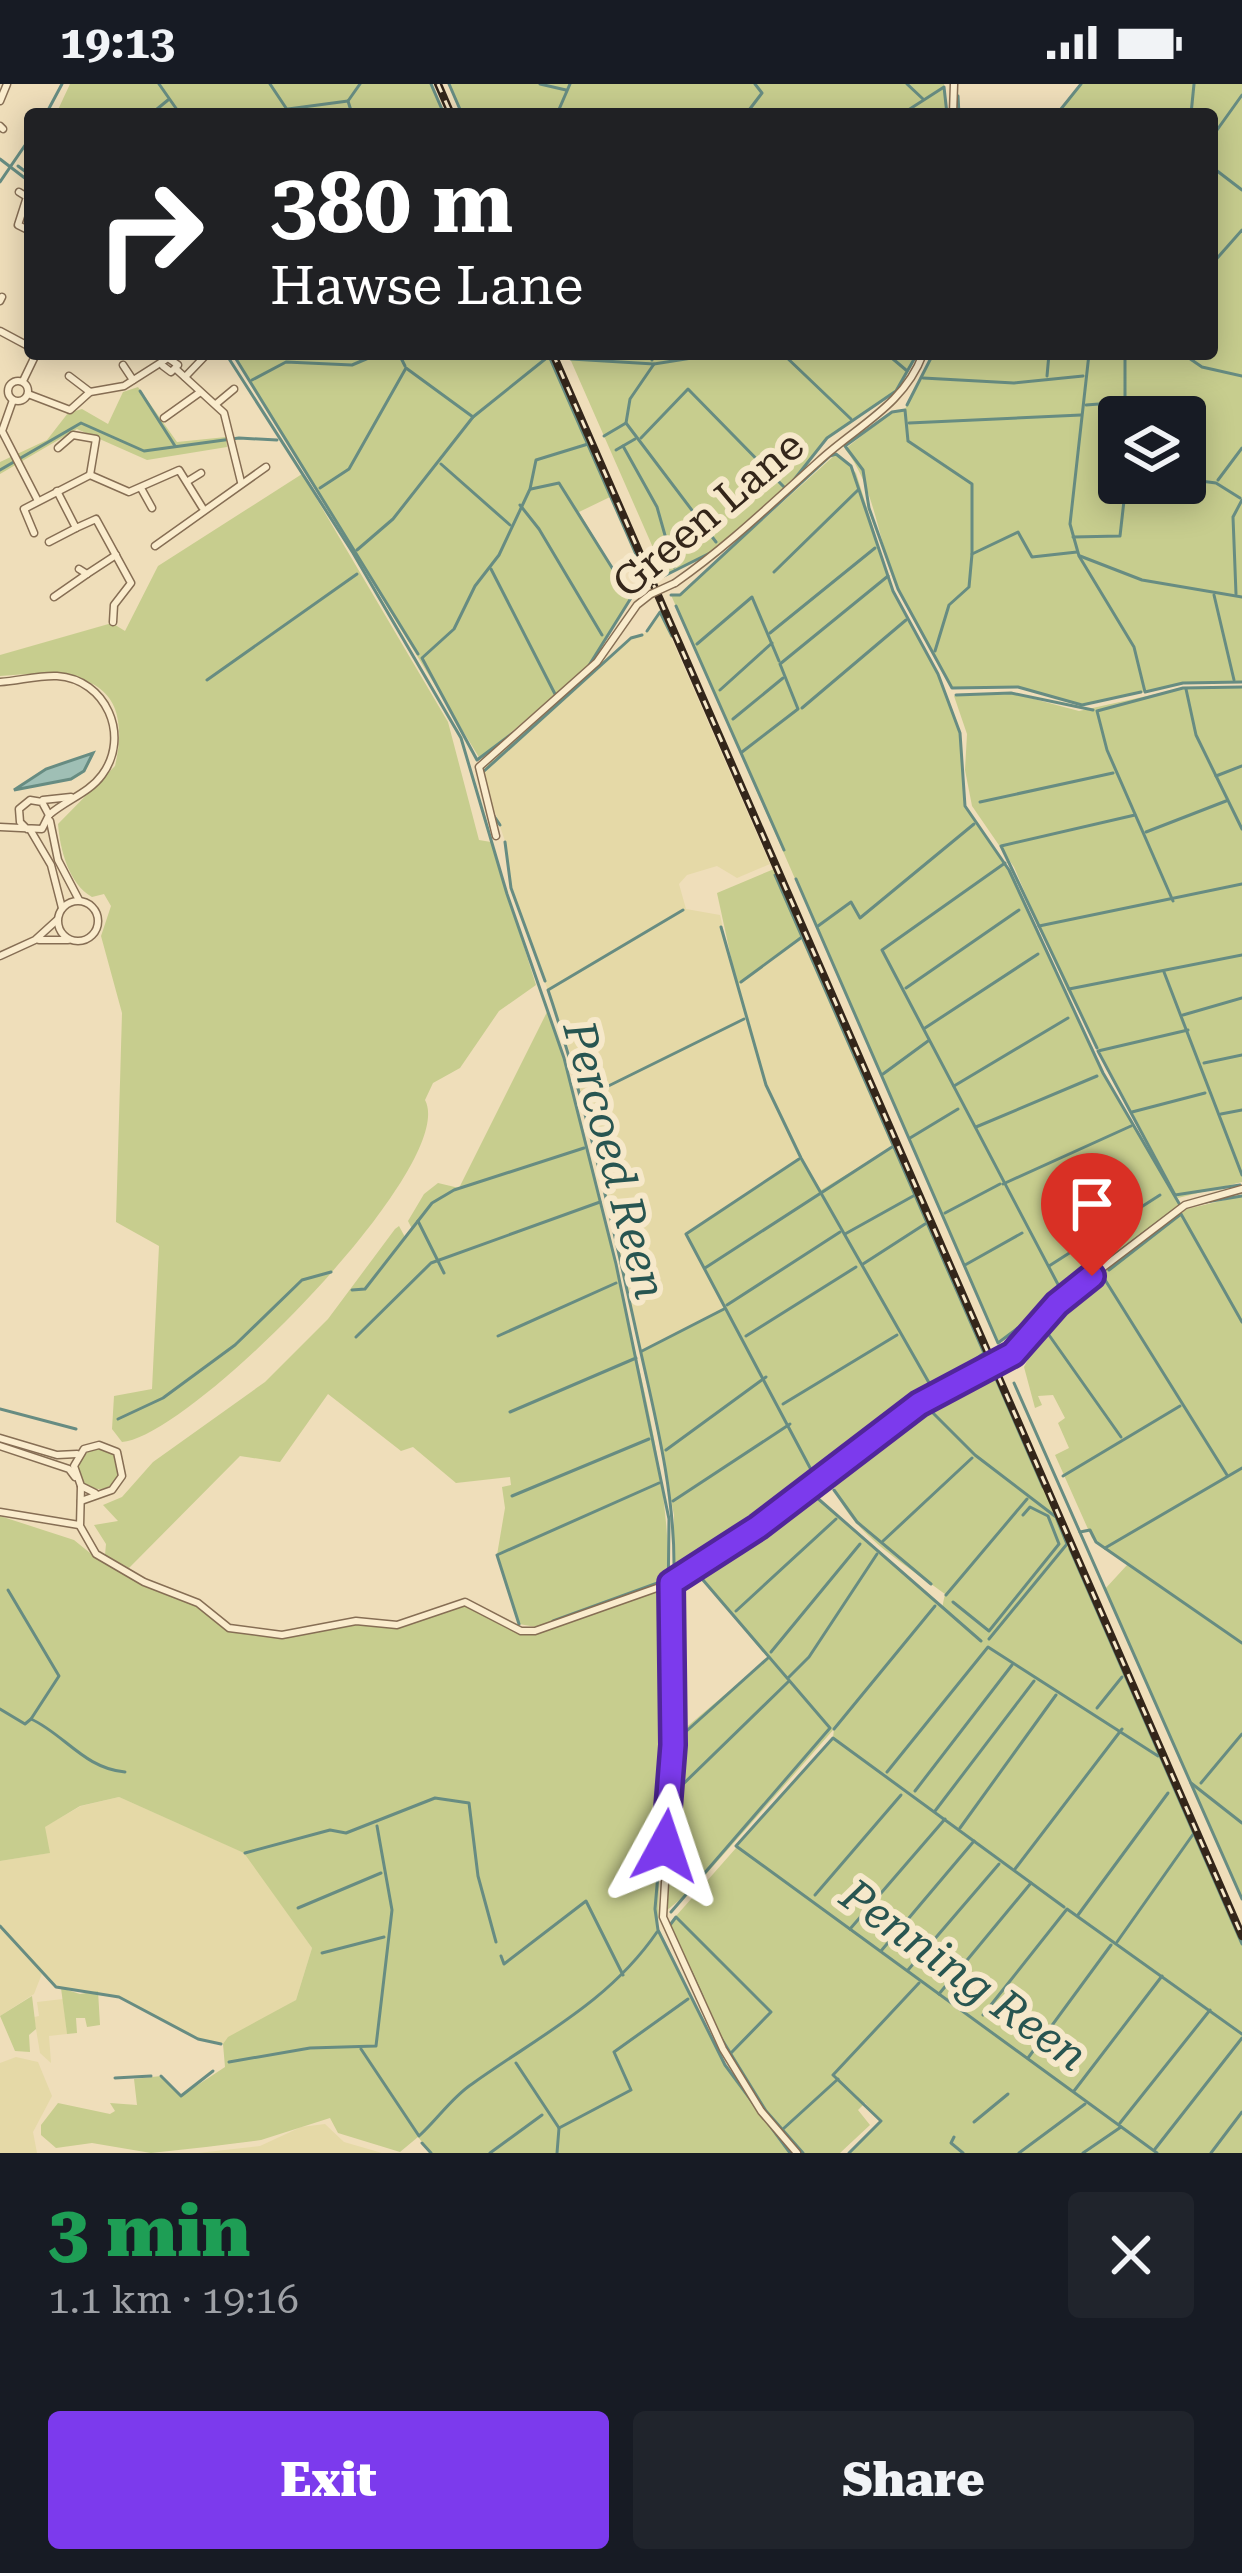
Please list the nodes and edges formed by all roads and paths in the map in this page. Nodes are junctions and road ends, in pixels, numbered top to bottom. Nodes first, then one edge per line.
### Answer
1 (7, 84) edge
2 (0, 101) edge
3 (19, 193) dead end
4 (24, 195) edge
5 (33, 360) edge
6 (164, 360) edge
7 (166, 360) edge
8 (201, 360) edge
9 (919, 360) edge
10 (123, 365) dead end
11 (69, 376) dead end
12 (185, 377) junction
13 (133, 380) junction
14 (23, 381) junction
15 (4, 384) edge
16 (234, 389) dead end
17 (90, 392) junction
18 (199, 393) junction
19 (28, 394) junction
20 (13, 400) junction
21 (216, 404) junction
22 (2, 414) edge
23 (164, 418) dead end
24 (58, 448) dead end
25 (266, 467) dead end
26 (201, 472) dead end
27 (90, 475) junction
28 (188, 481) junction
29 (241, 482) junction
30 (141, 489) junction
31 (57, 491) junction
32 (38, 501) junction
33 (202, 507) junction
34 (152, 508) dead end
35 (76, 528) junction
36 (34, 533) dead end
37 (50, 542) dead end
38 (154, 546) dead end
39 (116, 555) junction
40 (54, 597) dead end
41 (113, 622) dead end
42 (0, 682) edge
43 (71, 797) junction
44 (39, 801) junction
45 (20, 809) junction
46 (49, 816) junction
47 (0, 826) edge
48 (29, 830) junction
49 (496, 836) dead end
50 (79, 900) junction
51 (62, 908) junction
52 (57, 920) junction
53 (35, 940) junction
54 (71, 940) junction
55 (0, 956) edge
56 (1242, 1189) edge
57 (0, 1442) edge
58 (80, 1453) junction
59 (79, 1484) junction
60 (95, 1493) junction
61 (82, 1501) junction
62 (0, 1512) edge
63 (80, 1526) junction
64 (669, 1584) junction
65 (797, 2153) edge

1 - 2 street
3 - 4 street
5 - 14 street
6 - 13 street
7 - 12 street
8 - 12 street
9 - 49 street, Green Lane, bridge
10 - 13 street
11 - 17 street
12 - 18 street
13 - 17 street
14 - 15 street
14 - 19 street
15 - 20 street
16 - 21 street
17 - 19 street
18 - 21 street
18 - 23 street
19 - 20 street
20 - 22 street
21 - 29 street
22 - 32 street
24 - 27 street
25 - 29 street
26 - 28 street
27 - 30 street
27 - 31 street
28 - 30 street
28 - 33 street
29 - 33 street
30 - 34 street
31 - 32 street
31 - 35 street
32 - 36 street
33 - 38 street
35 - 37 street
35 - 39 street
39 - 40 street
39 - 41 street
42 - 43 street
43 - 44 street
43 - 46 street
44 - 45 street
44 - 46 street
45 - 47 street
45 - 48 street
46 - 48 street
46 - 50 street
47 - 48 street
48 - 51 street
50 - 51 street
50 - 54 street
51 - 52 street
52 - 53 street
52 - 54 street
53 - 54 street
53 - 55 street
56 - 64 street, bridge
57 - 58 street
57 - 59 street
58 - 59 street
58 - 60 street
59 - 60 street
59 - 61 street
60 - 61 street
61 - 63 street
62 - 63 street
63 - 64 street
64 - 65 street

